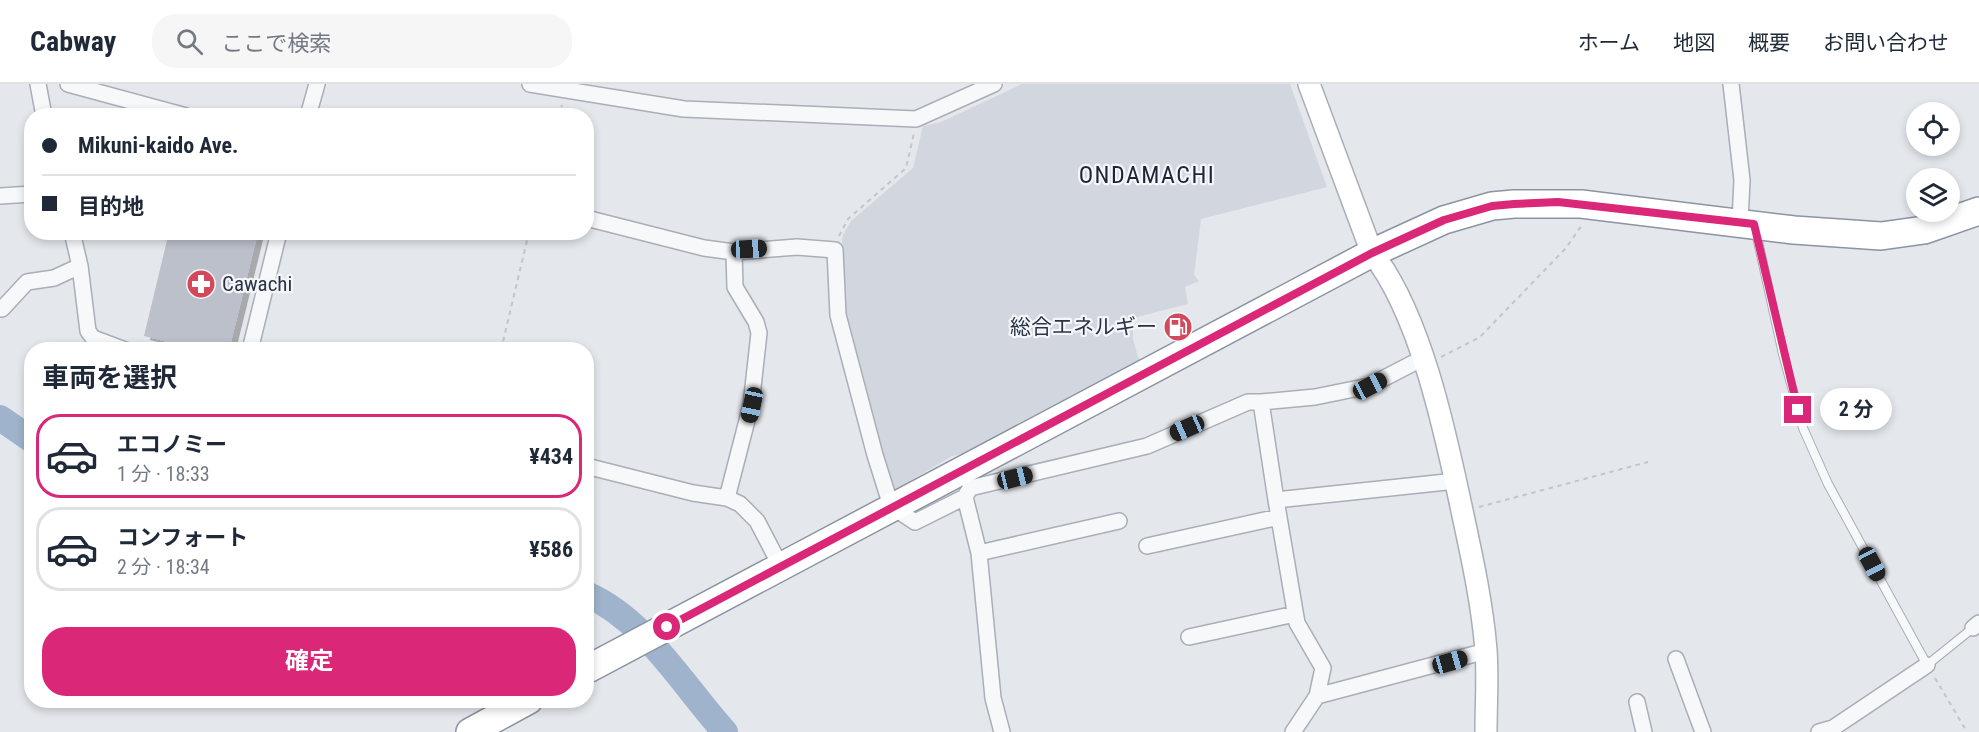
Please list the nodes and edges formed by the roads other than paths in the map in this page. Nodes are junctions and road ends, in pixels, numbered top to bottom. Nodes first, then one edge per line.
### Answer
1 (38, 84) edge
2 (68, 84) edge
3 (317, 84) edge
4 (530, 84) edge
5 (994, 84) edge
6 (1309, 84) edge
7 (1731, 84) edge
8 (42, 108) edge
9 (156, 108) edge
10 (310, 108) edge
11 (24, 194) edge
12 (0, 196) edge
13 (1979, 211) edge
14 (594, 220) edge
15 (1747, 223) junction
16 (74, 240) edge
17 (277, 240) edge
18 (734, 252) junction
19 (1372, 253) junction
20 (80, 266) junction
21 (2, 309) dead end
22 (104, 342) edge
23 (252, 342) edge
24 (1424, 361) junction
25 (1261, 402) junction
26 (594, 468) edge
27 (1456, 481) junction
28 (965, 497) junction
29 (727, 498) junction
30 (1276, 500) junction
31 (891, 506) junction
32 (1279, 516) junction
33 (1119, 521) dead end
34 (1147, 546) dead end
35 (978, 553) junction
36 (780, 565) junction
37 (1295, 614) junction
38 (1976, 626) edge
39 (1189, 637) dead end
40 (1486, 651) junction
41 (1676, 659) dead end
42 (1927, 665) junction
43 (594, 666) edge
44 (1317, 696) junction
45 (1637, 702) dead end
46 (514, 708) edge
47 (1829, 731) edge
48 (470, 732) edge
49 (1002, 732) edge
50 (1293, 732) edge
51 (1486, 732) edge
52 (1644, 732) edge
53 (1704, 732) edge

1 - 8 street
2 - 9 street
3 - 10 street
4 - 5 street
6 - 19 street
7 - 15 street
11 - 12 street
13 - 15 highway
14 - 18 street
15 - 19 highway
15 - 42 lane
16 - 20 street
17 - 23 street
18 - 29 street
18 - 31 street
19 - 24 street
19 - 31 highway
20 - 21 street
20 - 22 street
24 - 25 street
24 - 27 street
25 - 28 street
25 - 30 street
26 - 29 street
27 - 30 street
27 - 40 street
28 - 31 street
28 - 35 street
29 - 36 street
30 - 32 street
31 - 36 highway
32 - 34 street
32 - 37 street
33 - 35 street
35 - 49 street
36 - 43 highway
37 - 39 street
37 - 44 street
38 - 42 lane
40 - 44 street
40 - 51 street
41 - 53 street
42 - 47 street
44 - 50 street
45 - 52 street
46 - 48 highway

